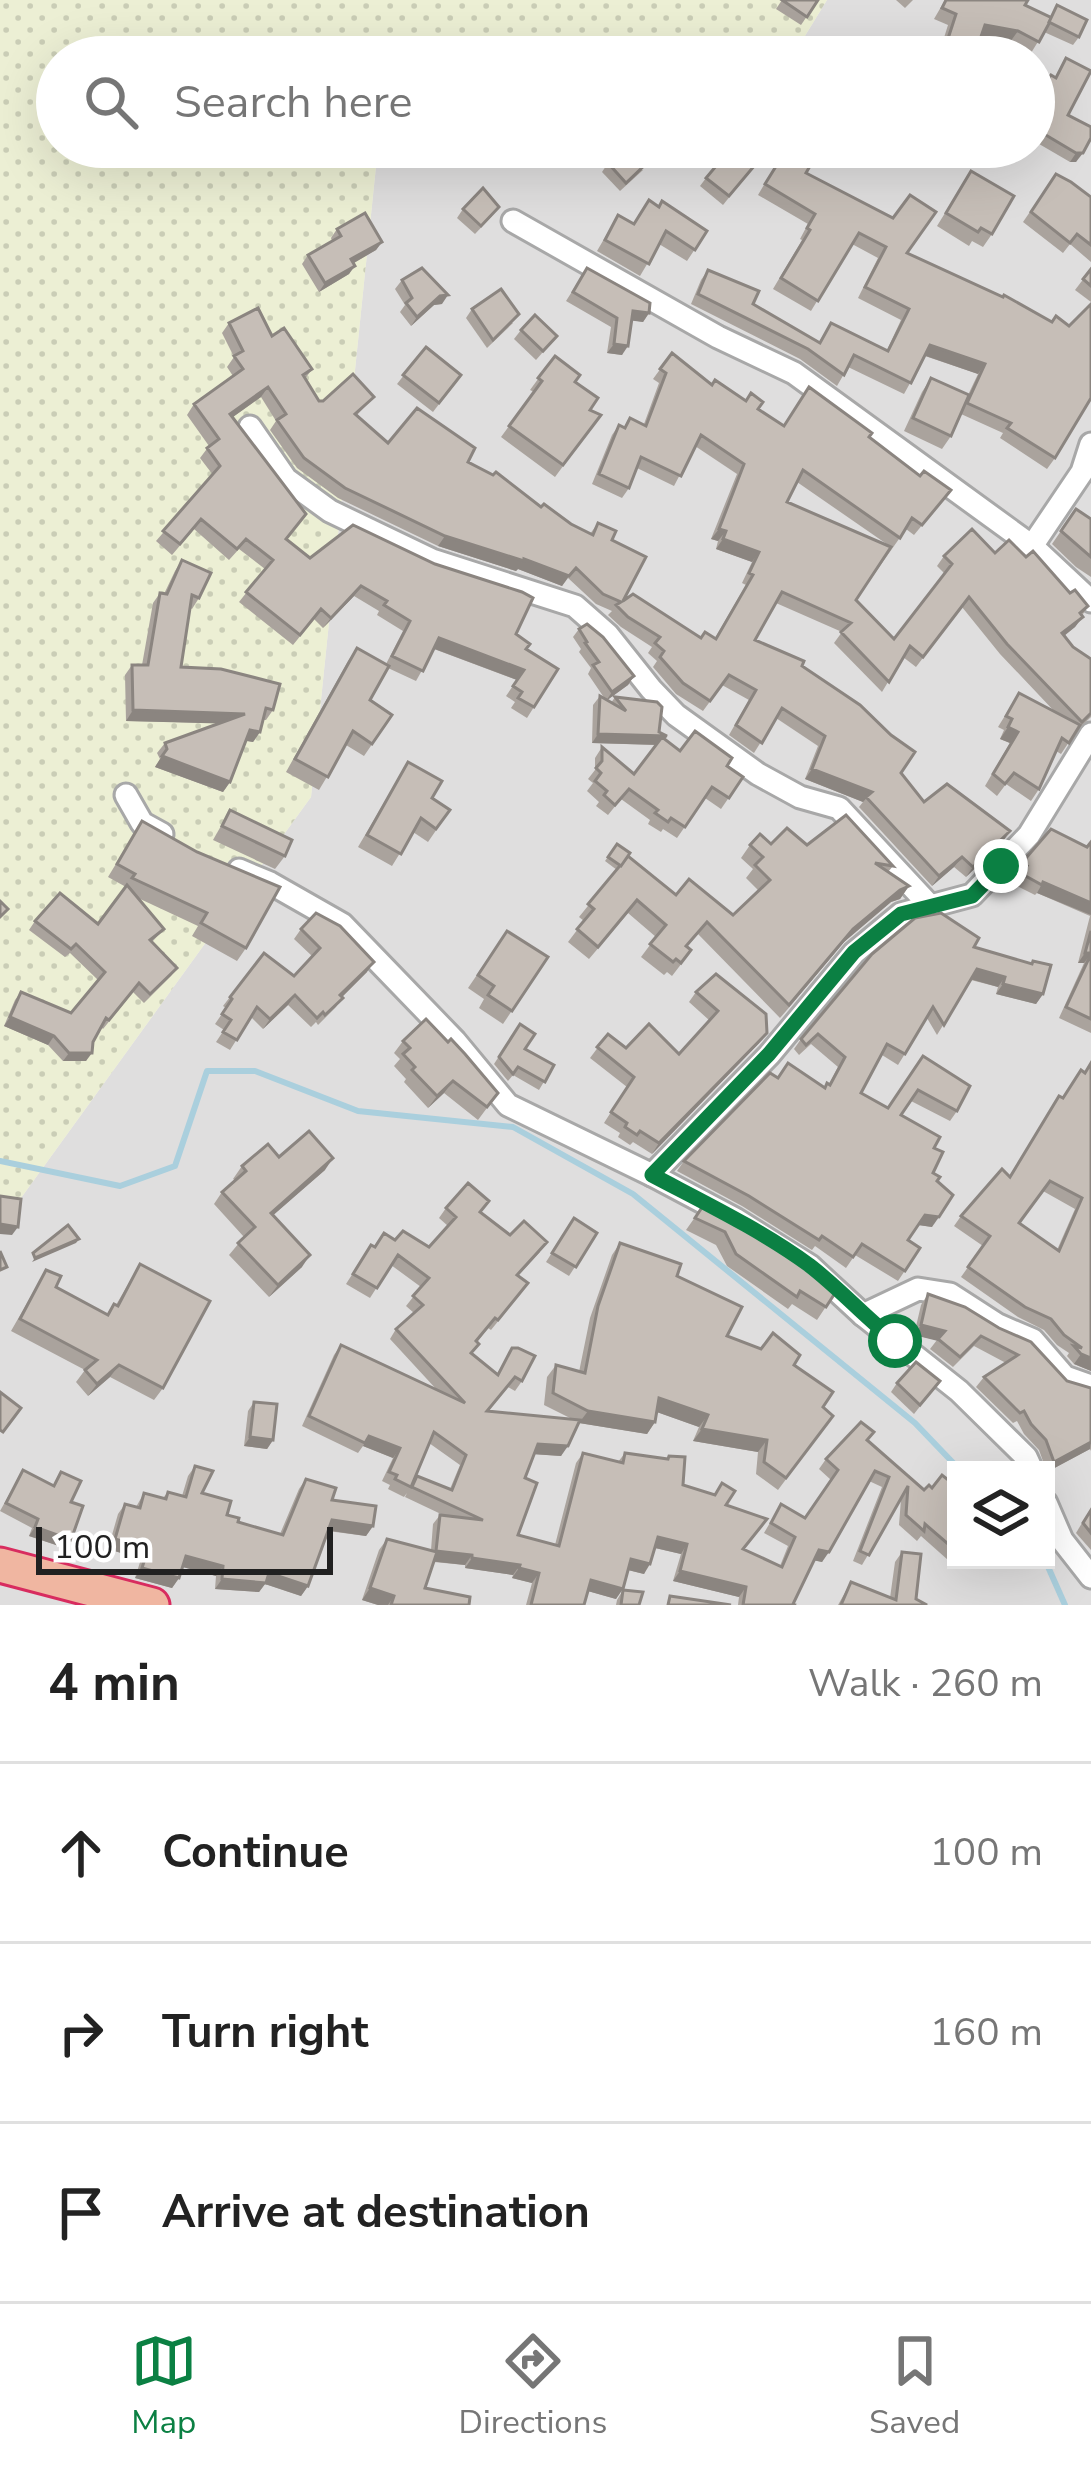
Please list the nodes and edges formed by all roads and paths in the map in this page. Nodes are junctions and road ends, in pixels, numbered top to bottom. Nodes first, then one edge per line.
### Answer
1 (513, 221) dead end
2 (250, 427) dead end
3 (1091, 444) edge
4 (1032, 546) junction
5 (1091, 601) edge
6 (1091, 734) edge
7 (126, 795) dead end
8 (176, 842) edge
9 (213, 859) edge
10 (932, 908) junction
11 (652, 1175) junction
12 (863, 1316) junction
13 (1091, 1386) edge
14 (1028, 1461) edge
15 (1055, 1524) edge
16 (0, 1565) edge
17 (1091, 1577) edge
18 (152, 1605) edge

1 - 4 street
2 - 10 street
3 - 4 street
4 - 5 street
6 - 10 street
7 - 8 street
9 - 11 street
10 - 11 street
11 - 12 street
12 - 13 street
12 - 14 street
15 - 17 street
16 - 18 highway

